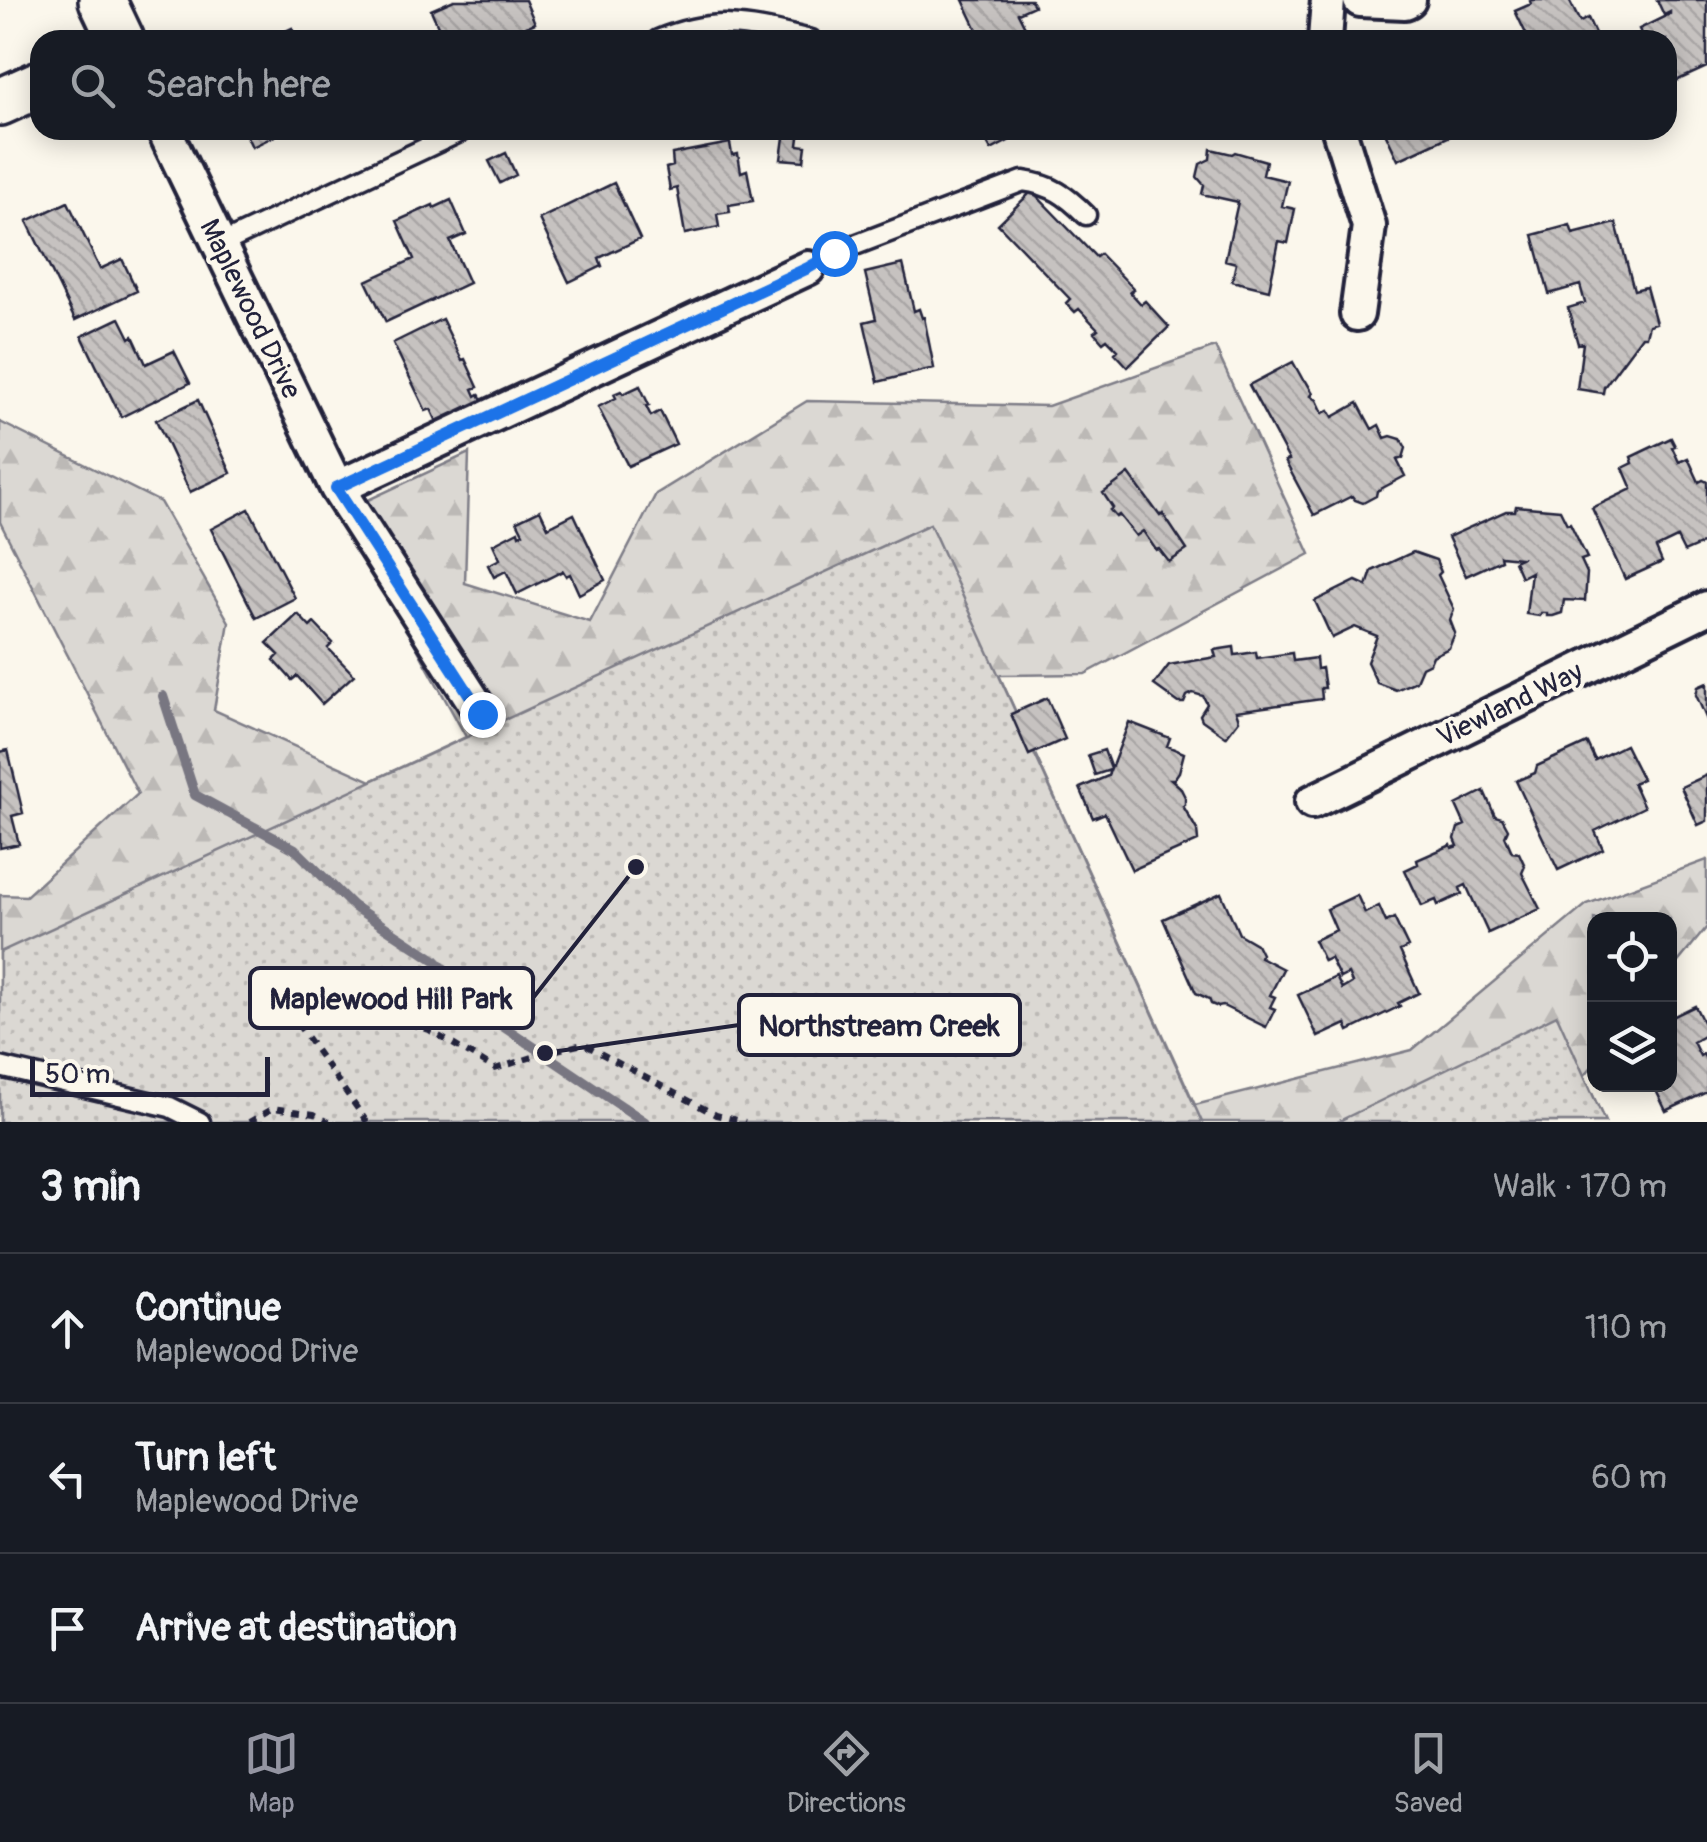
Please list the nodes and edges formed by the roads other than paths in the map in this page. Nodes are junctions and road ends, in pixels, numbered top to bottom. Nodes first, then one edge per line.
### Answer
1 (102, 0) edge
2 (1328, 0) edge
3 (1360, 0) edge
4 (1409, 0) edge
5 (116, 30) edge
6 (688, 30) edge
7 (770, 30) edge
8 (1325, 30) edge
9 (30, 88) edge
10 (0, 102) edge
11 (169, 140) edge
12 (443, 140) edge
13 (1342, 140) edge
14 (1086, 215) dead end
15 (219, 245) junction
16 (808, 268) joint
17 (1358, 314) dead end
18 (336, 488) junction
19 (1707, 608) edge
20 (482, 714) dead end
21 (1312, 802) dead end
22 (0, 1067) edge
23 (200, 1122) edge

1 - 5 street
2 - 8 street
3 - 4 street
6 - 7 lane
9 - 10 street
11 - 15 street, Maplewood Drive
12 - 15 lane
13 - 17 street
14 - 16 lane
15 - 18 street, Maplewood Drive
16 - 18 street
18 - 20 street, Maplewood Drive
19 - 21 street, Viewland Way
22 - 23 lane

